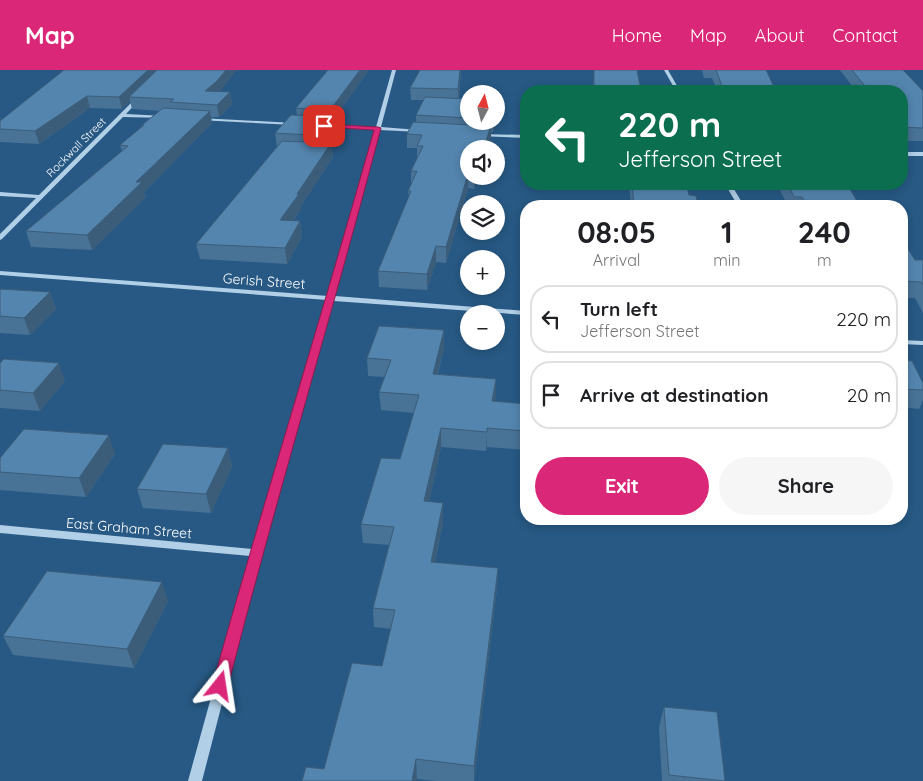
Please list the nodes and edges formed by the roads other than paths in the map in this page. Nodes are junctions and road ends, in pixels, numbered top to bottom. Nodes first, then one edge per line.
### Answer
1 (394, 70) edge
2 (666, 70) edge
3 (675, 85) edge
4 (147, 90) edge
5 (121, 116) junction
6 (169, 117) edge
7 (197, 119) edge
8 (302, 124) edge
9 (311, 125) edge
10 (378, 128) junction
11 (428, 132) edge
12 (477, 134) edge
13 (520, 137) edge
14 (908, 154) edge
15 (923, 154) edge
16 (0, 194) edge
17 (41, 197) junction
18 (0, 238) edge
19 (0, 273) edge
20 (332, 298) junction
21 (520, 313) edge
22 (908, 342) edge
23 (923, 343) edge
24 (0, 529) edge
25 (256, 553) junction
26 (195, 781) edge

1 - 10 street
2 - 3 street
4 - 5 street, Rockwall Street
5 - 6 street
5 - 17 street, Rockwall Street
7 - 8 street
9 - 10 street
10 - 11 street
10 - 20 street
12 - 13 street
14 - 15 street
16 - 17 street
17 - 18 street, Rockwall Street
19 - 20 street, Gerish Street
20 - 21 street, Gerish Street
20 - 25 street
22 - 23 street
24 - 25 street, East Graham Street
25 - 26 street

